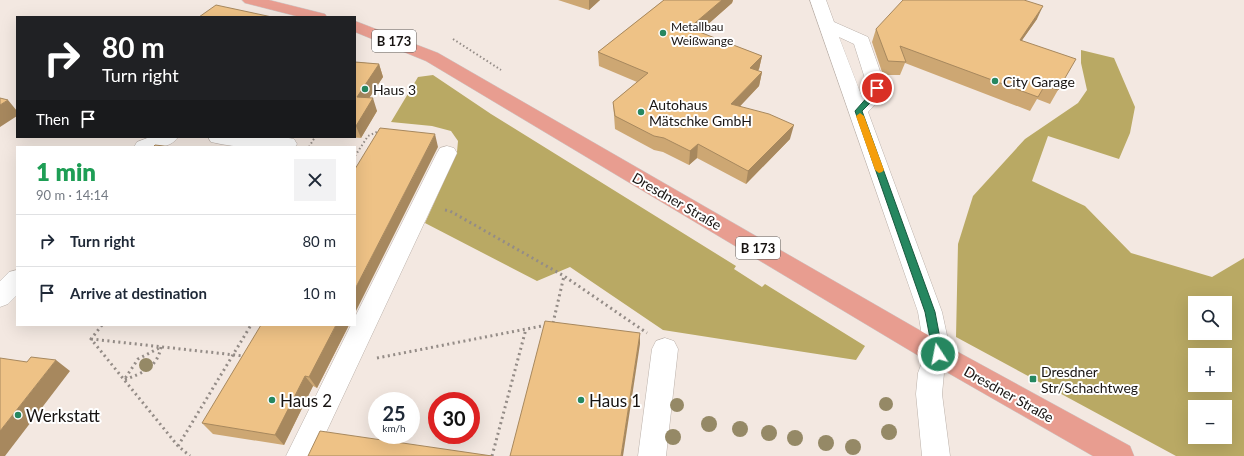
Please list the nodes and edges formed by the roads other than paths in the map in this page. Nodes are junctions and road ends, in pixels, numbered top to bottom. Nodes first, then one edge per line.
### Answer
1 (250, 0) edge
2 (818, 0) edge
3 (315, 16) edge
4 (826, 24) junction
5 (356, 26) edge
6 (858, 111) junction
7 (166, 138) edge
8 (222, 138) edge
9 (249, 144) edge
10 (287, 144) dead end
11 (146, 146) edge
12 (447, 153) dead end
13 (16, 280) edge
14 (0, 297) edge
15 (665, 349) dead end
16 (938, 354) junction
17 (300, 456) edge
18 (652, 456) edge
19 (936, 456) edge
20 (1120, 456) edge

1 - 3 main road
2 - 4 street
4 - 6 street
4 - 6 street
5 - 16 main road, Dresdner Straße / B 173
6 - 16 street
7 - 11 street
8 - 9 street
9 - 10 street
12 - 17 street
13 - 14 street
15 - 18 street
16 - 19 street
16 - 20 main road, Dresdner Straße / B 173

